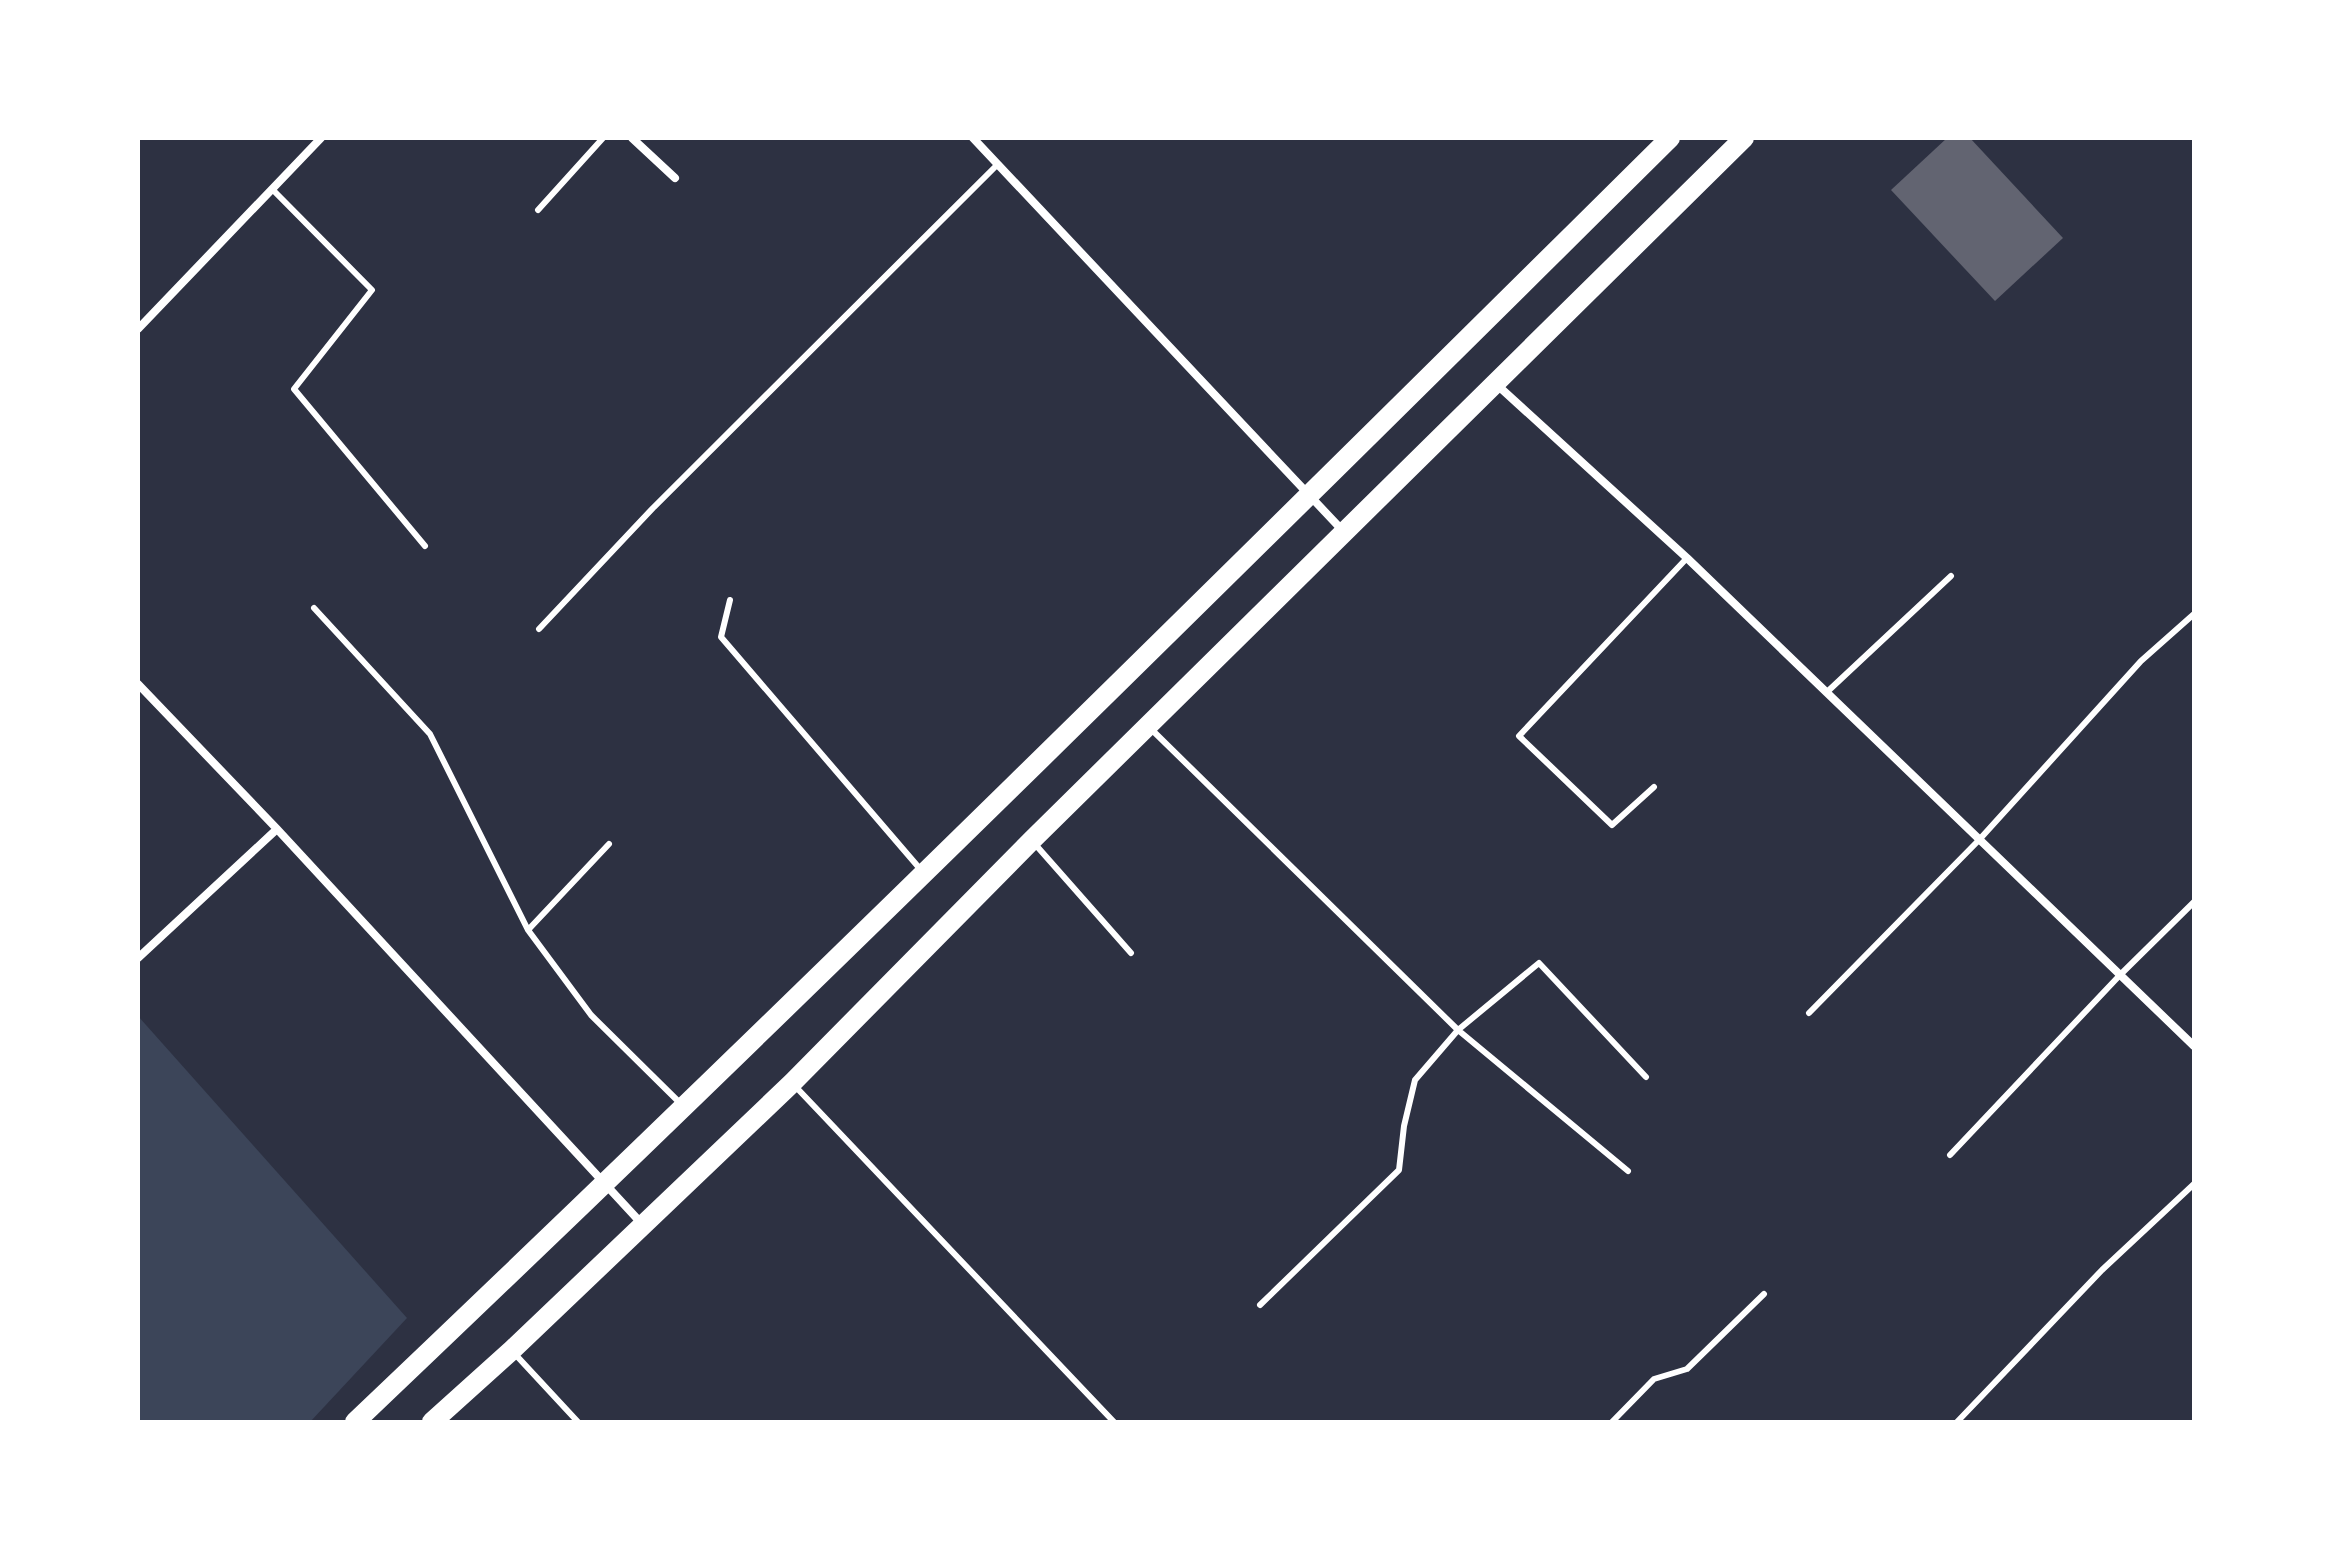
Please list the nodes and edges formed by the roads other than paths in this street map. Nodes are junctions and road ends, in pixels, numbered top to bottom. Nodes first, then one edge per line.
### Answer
1 (321, 138) edge
2 (603, 138) edge
3 (632, 138) edge
4 (973, 138) edge
5 (1670, 138) edge
6 (1744, 138) edge
7 (998, 164) junction
8 (675, 178) dead end
9 (272, 189) junction
10 (538, 210) dead end
11 (138, 329) edge
12 (1495, 383) junction
13 (1309, 495) junction
14 (1344, 532) junction
15 (425, 546) dead end
16 (1687, 558) junction
17 (1951, 576) dead end
18 (730, 600) dead end
19 (314, 608) dead end
20 (2194, 614) edge
21 (539, 629) dead end
22 (138, 684) edge
23 (1827, 692) junction
24 (1148, 727) junction
25 (1654, 787) dead end
26 (277, 829) junction
27 (1032, 840) junction
28 (1979, 840) junction
29 (609, 844) dead end
30 (923, 873) junction
31 (2194, 902) edge
32 (528, 930) junction
33 (1131, 953) dead end
34 (138, 958) edge
35 (2120, 975) junction
36 (1809, 1013) dead end
37 (1458, 1030) junction
38 (2194, 1046) edge
39 (1646, 1077) dead end
40 (792, 1083) junction
41 (684, 1107) junction
42 (1950, 1155) dead end
43 (1628, 1171) dead end
44 (606, 1184) junction
45 (2194, 1184) edge
46 (644, 1225) junction
47 (1764, 1294) dead end
48 (1260, 1305) dead end
49 (512, 1350) junction
50 (355, 1422) edge
51 (432, 1422) edge
52 (578, 1422) edge
53 (1114, 1422) edge
54 (1612, 1422) edge
55 (1957, 1422) edge

1 - 9 street
2 - 10 lane
3 - 8 street
4 - 7 street
5 - 13 main road
6 - 12 main road
7 - 13 street
7 - 21 lane
9 - 11 street
9 - 15 lane
12 - 14 main road
12 - 16 street
13 - 14 street
13 - 30 main road
14 - 24 main road
16 - 23 street
16 - 25 lane
17 - 23 lane
18 - 30 lane
19 - 32 lane
20 - 28 lane
22 - 26 street
23 - 28 street
24 - 27 main road
24 - 37 lane
26 - 34 street
26 - 44 street
27 - 33 lane
27 - 40 main road
28 - 35 street
28 - 36 lane
29 - 32 lane
30 - 41 main road
31 - 35 lane
32 - 41 lane
35 - 38 street
35 - 42 lane
37 - 39 lane
37 - 43 lane
37 - 48 lane
40 - 46 main road
40 - 53 lane
41 - 44 main road
44 - 46 street
44 - 50 main road
45 - 55 lane
46 - 49 main road
47 - 54 lane
49 - 51 main road
49 - 52 lane

